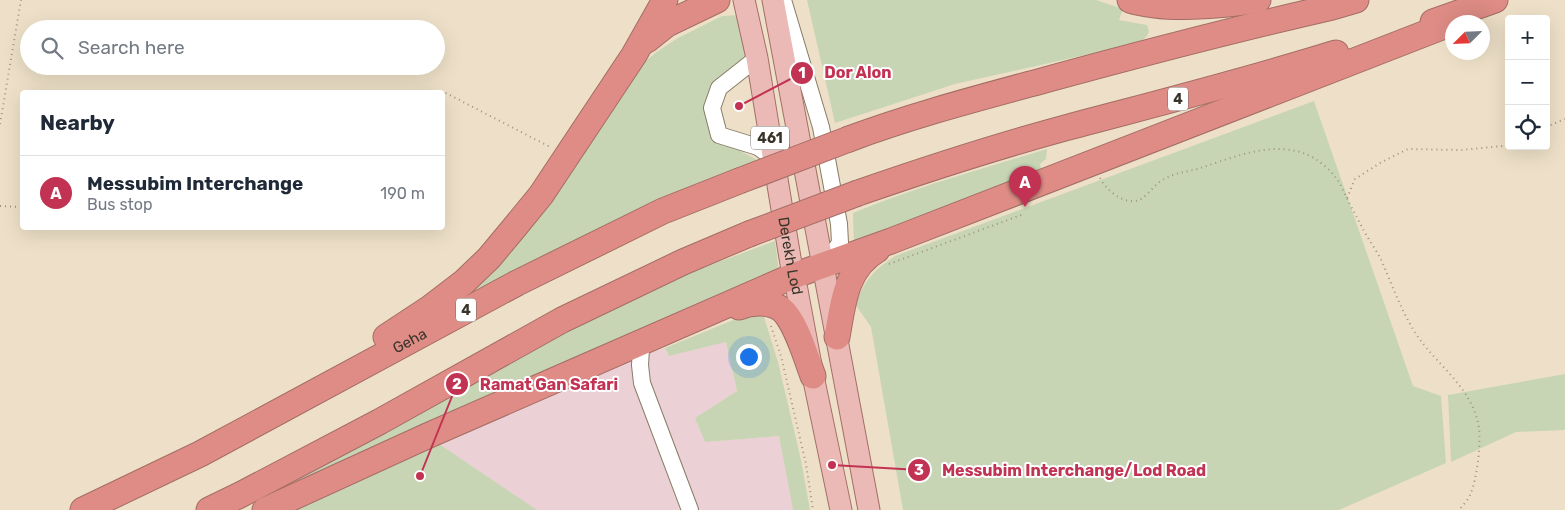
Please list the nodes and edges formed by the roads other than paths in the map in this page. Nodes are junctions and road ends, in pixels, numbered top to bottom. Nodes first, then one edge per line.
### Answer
1 (665, 0) edge
2 (717, 0) edge
3 (744, 0) edge
4 (773, 0) edge
5 (783, 0) edge
6 (1130, 0) edge
7 (1258, 0) edge
8 (1356, 0) edge
9 (1495, 0) edge
10 (1512, 0) edge
11 (1474, 15) edge
12 (1445, 27) edge
13 (634, 55) junction
14 (757, 58) junction
15 (773, 158) junction
16 (891, 241) junction
17 (824, 265) junction
18 (793, 276) junction
19 (837, 337) junction
20 (641, 349) junction
21 (581, 369) junction
22 (813, 376) junction
23 (200, 454) junction
24 (840, 506) edge
25 (83, 510) edge
26 (209, 510) edge
27 (266, 510) edge
28 (690, 510) edge
29 (869, 510) edge

1 - 13 highway
2 - 13 highway
3 - 14 main road, Derekh Lod / 461
4 - 17 main road, Derekh Lod / 461
5 - 17 lane
6 - 7 highway
8 - 23 highway, Geha / 4, bridge
9 - 26 highway, 4, bridge
10 - 11 highway
12 - 16 highway
13 - 23 highway
14 - 15 main road, Derekh Lod / 461
14 - 15 lane
15 - 18 main road, Derekh Lod / 461
16 - 17 highway
16 - 19 highway
17 - 18 highway
17 - 19 main road, Derekh Lod / 461
18 - 21 highway
18 - 22 main road, Derekh Lod / 461
19 - 29 main road, Derekh Lod / 461
20 - 21 highway
20 - 22 highway
20 - 28 lane
21 - 27 highway
22 - 24 main road, Derekh Lod / 461
23 - 25 highway, Geha / 4

